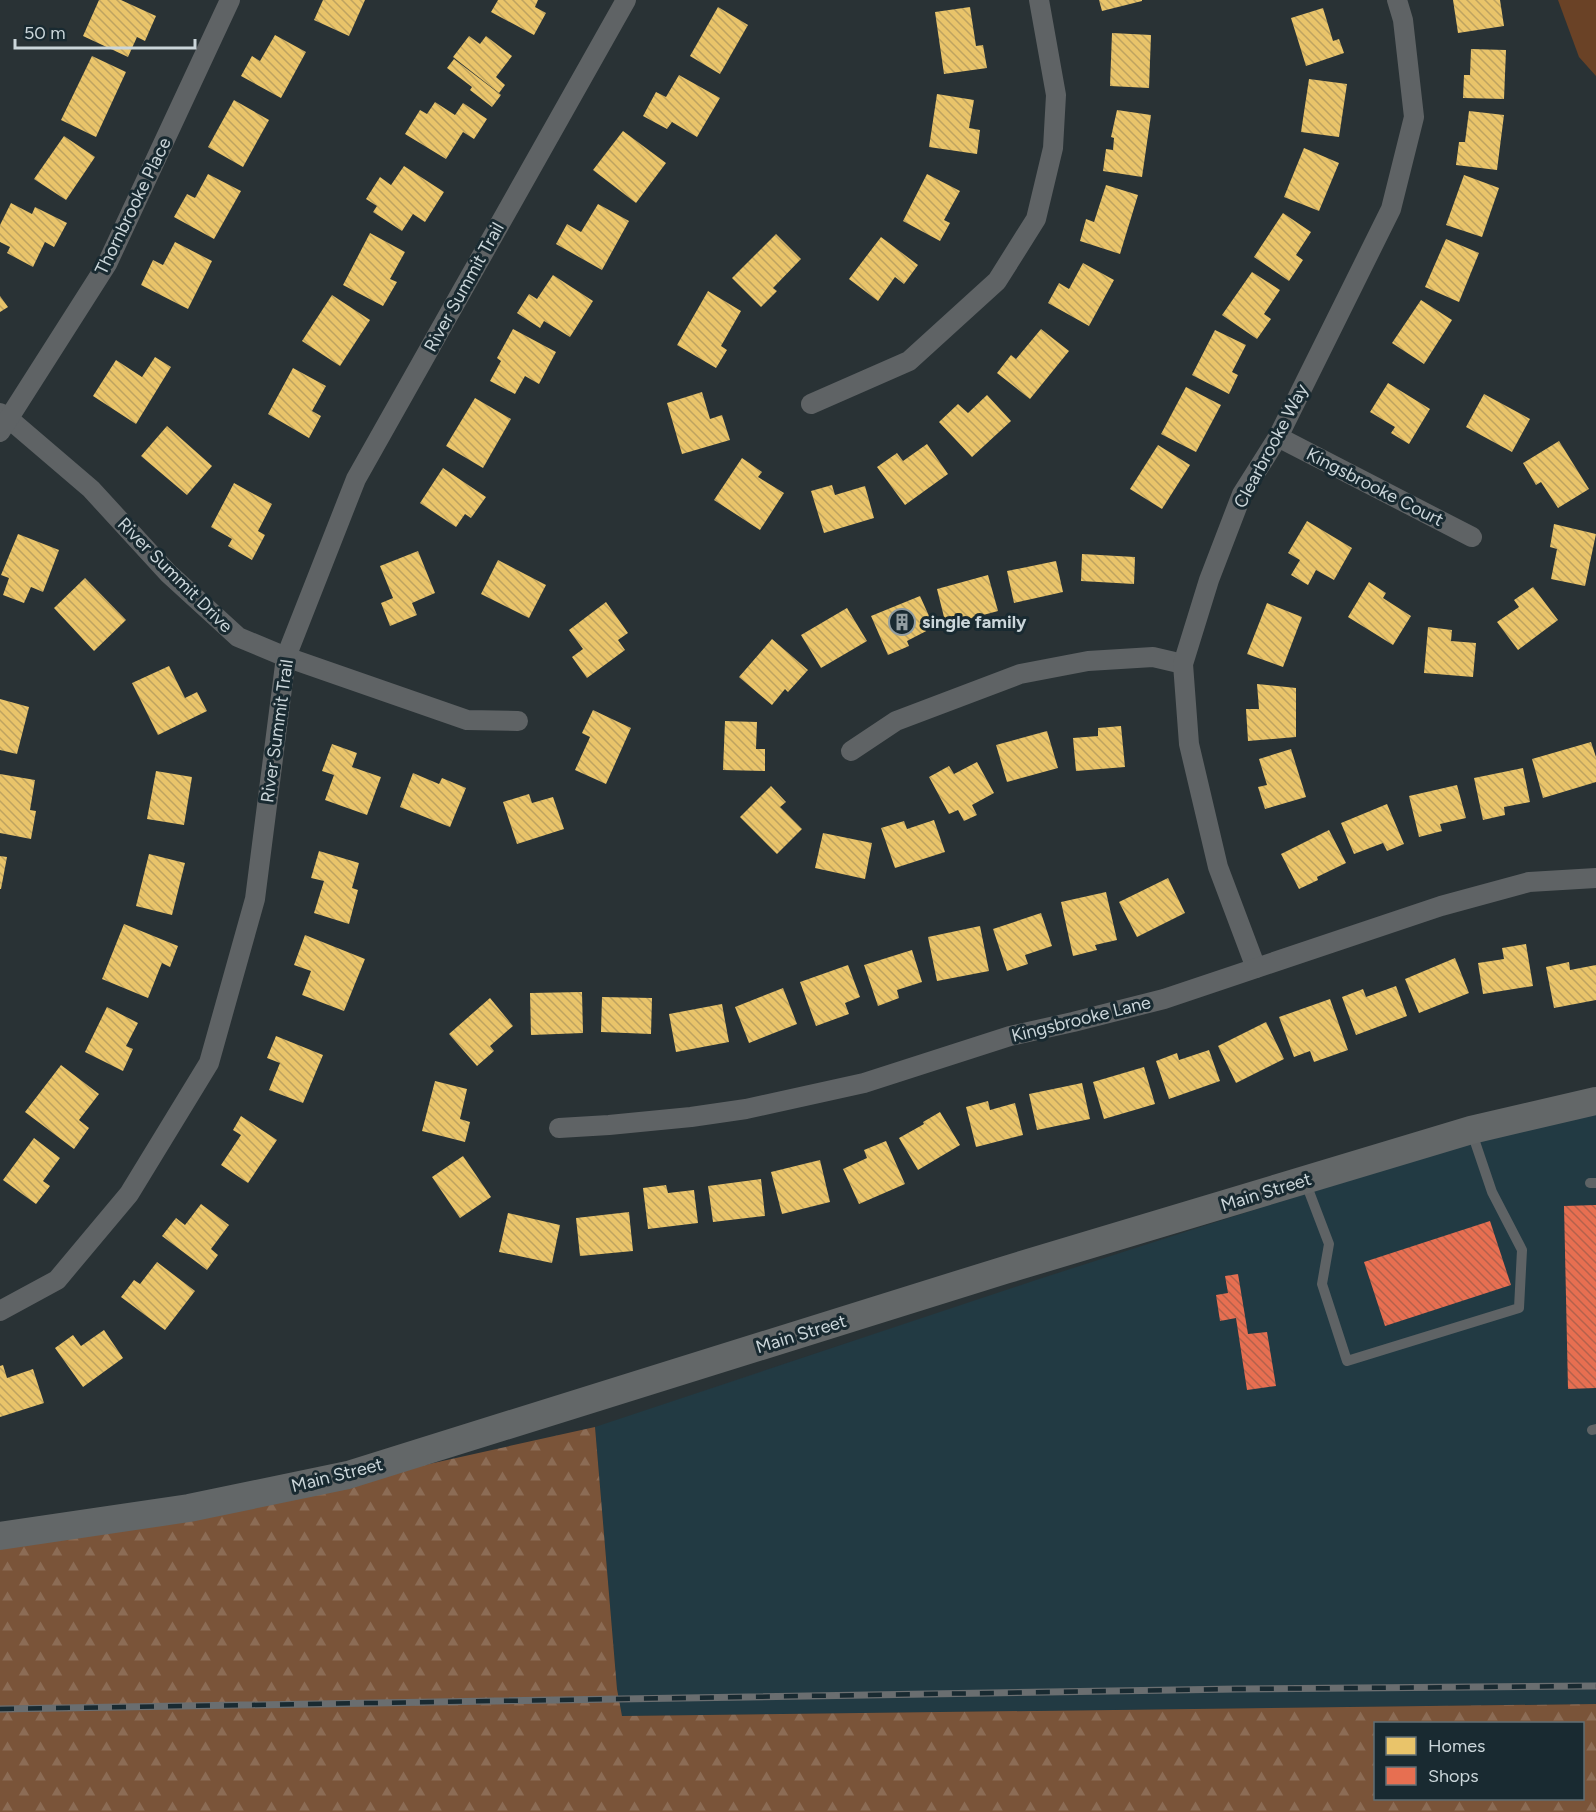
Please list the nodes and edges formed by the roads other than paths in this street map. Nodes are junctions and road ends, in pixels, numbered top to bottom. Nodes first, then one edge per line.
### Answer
1 (230, 0) edge
2 (626, 0) edge
3 (1039, 0) edge
4 (1397, 0) edge
5 (811, 404) dead end
6 (3, 421) edge
7 (1278, 437) junction
8 (1472, 537) dead end
9 (286, 657) junction
10 (1183, 664) junction
11 (518, 721) dead end
12 (851, 751) dead end
13 (1596, 878) edge
14 (1256, 968) junction
15 (1596, 1101) edge
16 (559, 1128) dead end
17 (1471, 1130) junction
18 (1304, 1180) junction
19 (0, 1311) edge
20 (0, 1536) edge

1 - 6 street, Thornbrooke Place
2 - 9 street, River Summit Trail
3 - 5 street
4 - 7 street, Clearbrooke Way
6 - 9 street, River Summit Drive
7 - 8 street, Kingsbrooke Court
7 - 10 street, Clearbrooke Way
9 - 11 street, River Summit Drive
9 - 19 street, River Summit Trail
10 - 12 street
10 - 14 street, Clearbrooke Way
13 - 14 street, Kingsbrooke Lane
14 - 16 street, Kingsbrooke Lane
15 - 17 street, Main Street
17 - 18 street, Main Street
17 - 18 lane
18 - 20 street, Main Street

